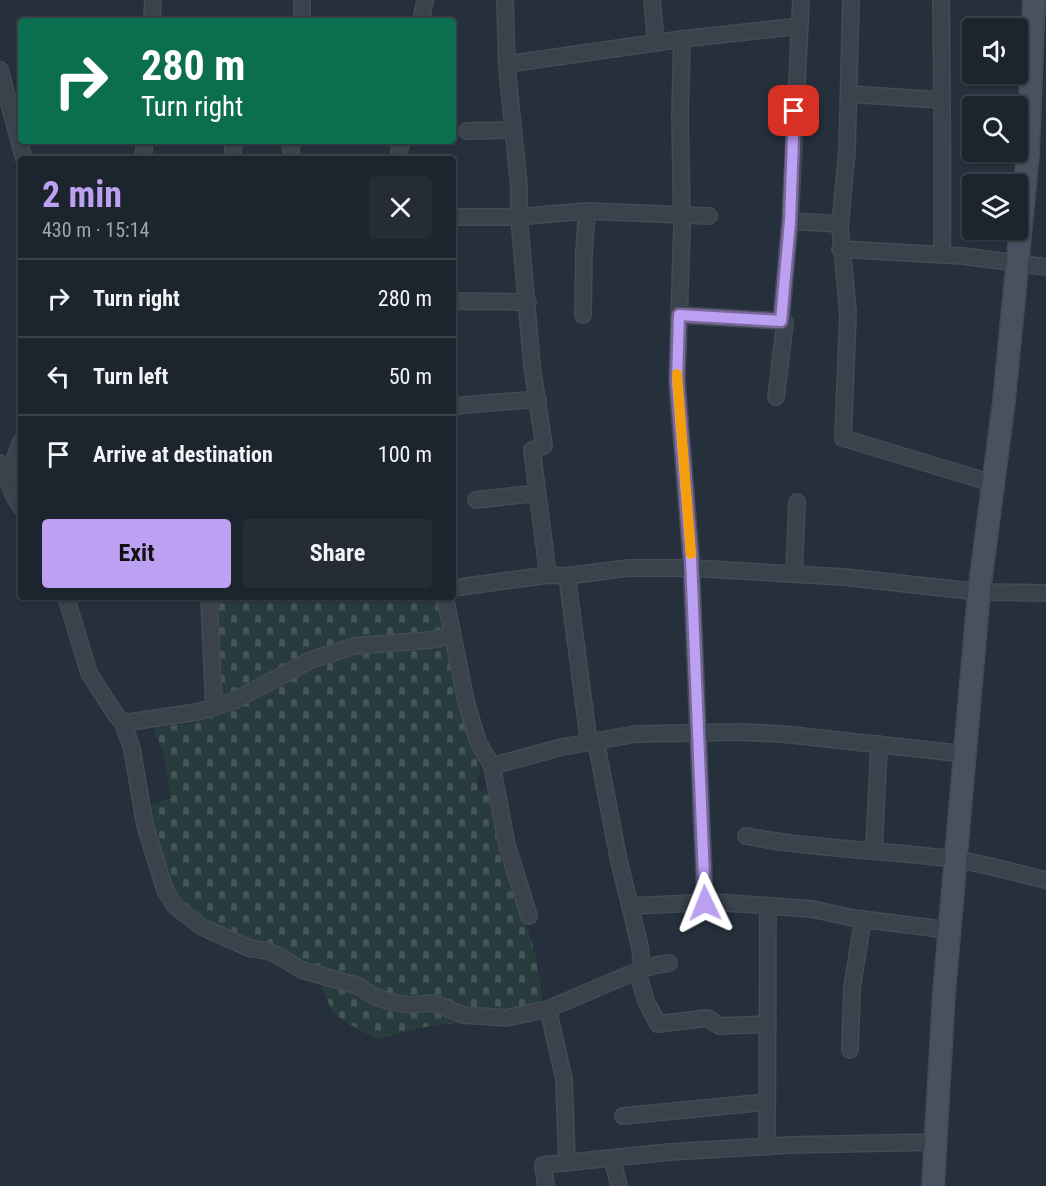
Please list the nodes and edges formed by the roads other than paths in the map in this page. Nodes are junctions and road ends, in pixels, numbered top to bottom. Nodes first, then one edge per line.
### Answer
1 (153, 0) edge
2 (302, 0) edge
3 (425, 0) edge
4 (506, 0) edge
5 (652, 0) edge
6 (801, 0) edge
7 (850, 0) edge
8 (941, 0) edge
9 (1034, 0) edge
10 (152, 18) edge
11 (302, 18) edge
12 (422, 18) edge
13 (800, 26) junction
14 (682, 39) junction
15 (656, 43) junction
16 (507, 64) junction
17 (0, 70) edge
18 (849, 94) junction
19 (941, 100) junction
20 (513, 130) junction
21 (467, 131) dead end
22 (18, 137) edge
23 (586, 211) junction
24 (681, 215) junction
25 (709, 216) dead end
26 (519, 217) junction
27 (456, 218) edge
28 (790, 221) junction
29 (840, 224) junction
30 (840, 249) junction
31 (942, 255) junction
32 (1017, 264) junction
33 (1046, 267) edge
34 (456, 301) edge
35 (528, 302) junction
36 (583, 315) dead end
37 (679, 315) junction
38 (781, 321) junction
39 (776, 397) dead end
40 (538, 399) junction
41 (456, 406) edge
42 (18, 450) edge
43 (0, 463) edge
44 (7, 479) junction
45 (993, 483) junction
46 (537, 493) junction
47 (476, 500) dead end
48 (18, 501) edge
49 (796, 501) dead end
50 (692, 568) junction
51 (794, 574) junction
52 (548, 575) junction
53 (567, 576) junction
54 (456, 588) edge
55 (979, 592) junction
56 (1046, 593) edge
57 (67, 600) edge
58 (209, 600) edge
59 (446, 600) edge
60 (452, 635) junction
61 (214, 705) junction
62 (123, 723) junction
63 (699, 734) junction
64 (592, 742) junction
65 (879, 744) junction
66 (965, 754) junction
67 (492, 766) junction
68 (746, 836) dead end
69 (874, 850) junction
70 (955, 859) junction
71 (1046, 880) edge
72 (705, 903) junction
73 (631, 906) junction
74 (768, 907) junction
75 (529, 916) dead end
76 (863, 919) junction
77 (949, 930) junction
78 (669, 963) dead end
79 (639, 970) junction
80 (548, 1009) junction
81 (768, 1024) junction
82 (850, 1050) dead end
83 (767, 1101) junction
84 (623, 1116) dead end
85 (936, 1142) junction
86 (767, 1147) junction
87 (612, 1158) junction
88 (567, 1163) junction
89 (546, 1186) edge
90 (619, 1186) edge
91 (933, 1186) edge

1 - 10 street
2 - 11 street
3 - 12 street
4 - 16 street
5 - 15 street
6 - 13 street
7 - 18 street
8 - 19 street
9 - 32 street
13 - 14 street
13 - 28 street
14 - 15 street
14 - 24 street
15 - 16 street
16 - 20 street
17 - 22 street
18 - 19 street
18 - 29 street
19 - 31 street
20 - 21 street
20 - 26 street
23 - 24 street
23 - 26 street
23 - 36 street
24 - 25 street
24 - 37 street
26 - 27 street
26 - 35 street
28 - 29 street
28 - 38 street
29 - 30 street
30 - 31 street
30 - 45 street
31 - 32 street
32 - 33 street
32 - 45 street
34 - 35 street
35 - 40 street
37 - 38 street
37 - 50 street
38 - 39 street
40 - 41 street
40 - 46 street
42 - 44 street
43 - 44 street
44 - 48 street
45 - 55 street
46 - 47 street
46 - 52 street
49 - 51 street
50 - 51 street
50 - 53 street
50 - 63 street
51 - 55 street
52 - 53 street
52 - 54 street
53 - 64 street
55 - 56 street
55 - 66 street
57 - 62 street
58 - 61 street
59 - 60 street
60 - 61 street
60 - 67 street
61 - 62 street
62 - 80 street
63 - 64 street
63 - 65 street
63 - 72 street
64 - 67 street
64 - 73 street
65 - 66 street
65 - 69 street
66 - 70 street
67 - 75 street
68 - 69 street
69 - 70 street
70 - 71 street
70 - 77 street
72 - 73 street
72 - 74 street
73 - 79 street
74 - 76 street
74 - 81 street
76 - 77 street
76 - 82 street
77 - 85 street
78 - 79 street
79 - 80 street
79 - 81 street
80 - 88 street
81 - 83 street
83 - 84 street
83 - 86 street
85 - 86 street
85 - 91 street
86 - 87 street
87 - 88 street
87 - 90 street
88 - 89 street

